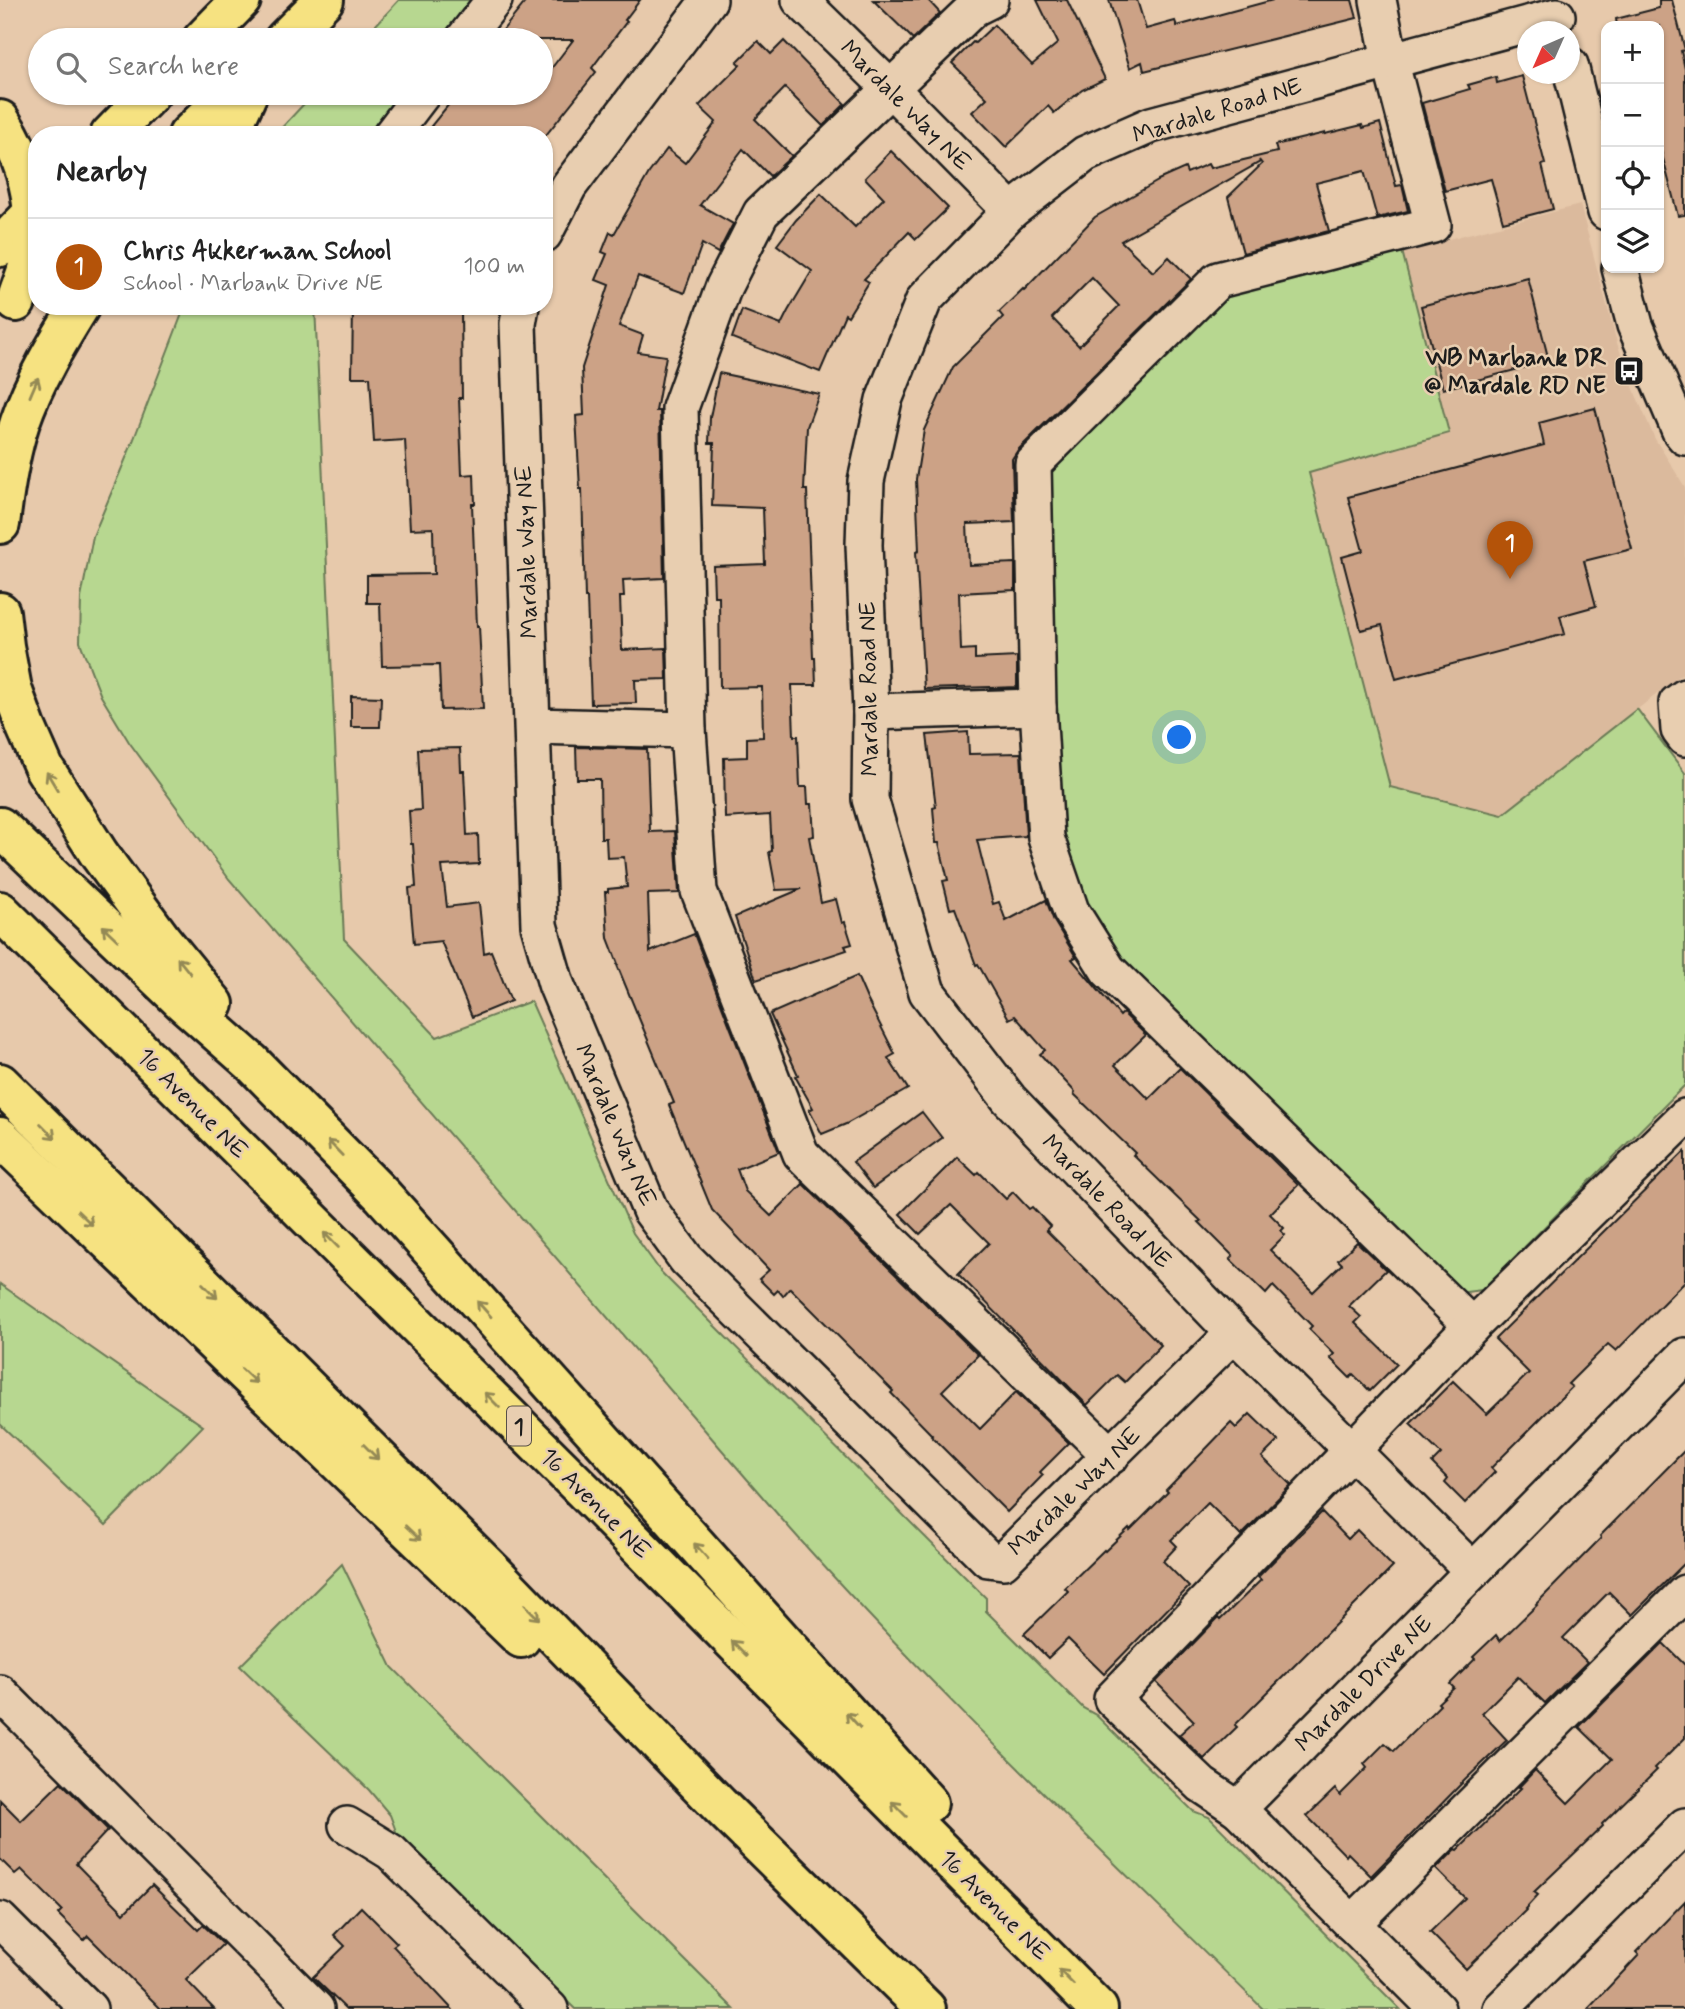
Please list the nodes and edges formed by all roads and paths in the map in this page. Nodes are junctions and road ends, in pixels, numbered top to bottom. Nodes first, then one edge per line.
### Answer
1 (241, 0) edge
2 (324, 0) edge
3 (494, 0) edge
4 (709, 0) edge
5 (800, 0) edge
6 (990, 0) edge
7 (1378, 0) edge
8 (1557, 16) edge
9 (214, 28) edge
10 (296, 28) edge
11 (472, 28) edge
12 (1390, 60) junction
13 (1575, 84) edge
14 (890, 88) junction
15 (139, 105) edge
16 (219, 105) edge
17 (242, 105) edge
18 (414, 105) edge
19 (0, 120) edge
20 (119, 126) edge
21 (197, 126) edge
22 (230, 126) edge
23 (398, 126) edge
24 (28, 180) edge
25 (1606, 210) edge
26 (1011, 211) junction
27 (553, 217) edge
28 (28, 218) edge
29 (0, 247) edge
30 (28, 265) edge
31 (1621, 273) edge
32 (18, 301) edge
33 (75, 315) edge
34 (520, 315) edge
35 (1685, 437) edge
36 (0, 524) edge
37 (0, 612) edge
38 (1685, 697) edge
39 (1038, 706) junction
40 (870, 712) junction
41 (533, 726) junction
42 (688, 730) junction
43 (1685, 738) edge
44 (0, 827) edge
45 (0, 911) edge
46 (251, 1062) junction
47 (2, 1085) edge
48 (1685, 1117) edge
49 (0, 1138) edge
50 (1472, 1326) junction
51 (1234, 1333) junction
52 (1685, 1356) edge
53 (1353, 1451) junction
54 (1111, 1456) junction
55 (1473, 1571) junction
56 (1685, 1593) edge
57 (0, 1693) edge
58 (719, 1805) junction
59 (1238, 1809) junction
60 (347, 1825) dead end
61 (1685, 1826) edge
62 (0, 1920) edge
63 (1352, 1924) junction
64 (1034, 1945) junction
65 (89, 2009) edge
66 (316, 2009) edge
67 (550, 2009) edge
68 (926, 2009) edge
69 (1098, 2009) edge
70 (1437, 2009) edge
71 (1501, 2009) edge

1 - 9 main road
2 - 10 main road
3 - 11 street
4 - 27 street
5 - 14 street, Mardale Way NE
6 - 14 street
7 - 12 street
8 - 12 street, Mardale Road NE
12 - 26 street, Mardale Road NE
12 - 39 street
13 - 25 street
14 - 26 street, Mardale Way NE
14 - 42 street
15 - 20 main road
16 - 21 main road
17 - 22 main road
18 - 23 street
19 - 24 main road
26 - 40 street, Mardale Road NE
28 - 29 main road
30 - 32 main road
31 - 35 street
36 -> 33 main road
34 - 41 street, Mardale Way NE
46 -> 37 main road
38 - 43 street
39 - 40 street
39 - 50 street
40 - 51 street, Mardale Road NE
41 - 42 street
41 - 54 street, Mardale Way NE
42 - 54 street
46 -> 44 main road
64 -> 45 main road, 16 Avenue NE / 1
64 -> 46 main road
47 -> 58 main road
48 - 50 street
49 -> 58 main road
50 - 53 street
51 - 53 street, Mardale Road NE
51 - 54 street, Mardale Way NE
52 - 55 street, Mardale Drive NE
53 - 55 street, Mardale Road NE
53 - 59 street
55 - 59 street, Mardale Drive NE
56 - 63 street
57 - 66 street
58 - 68 main road
59 - 63 street
60 - 67 street
61 - 71 street
62 - 65 street
63 - 70 street
69 -> 64 main road, 16 Avenue NE / 1

